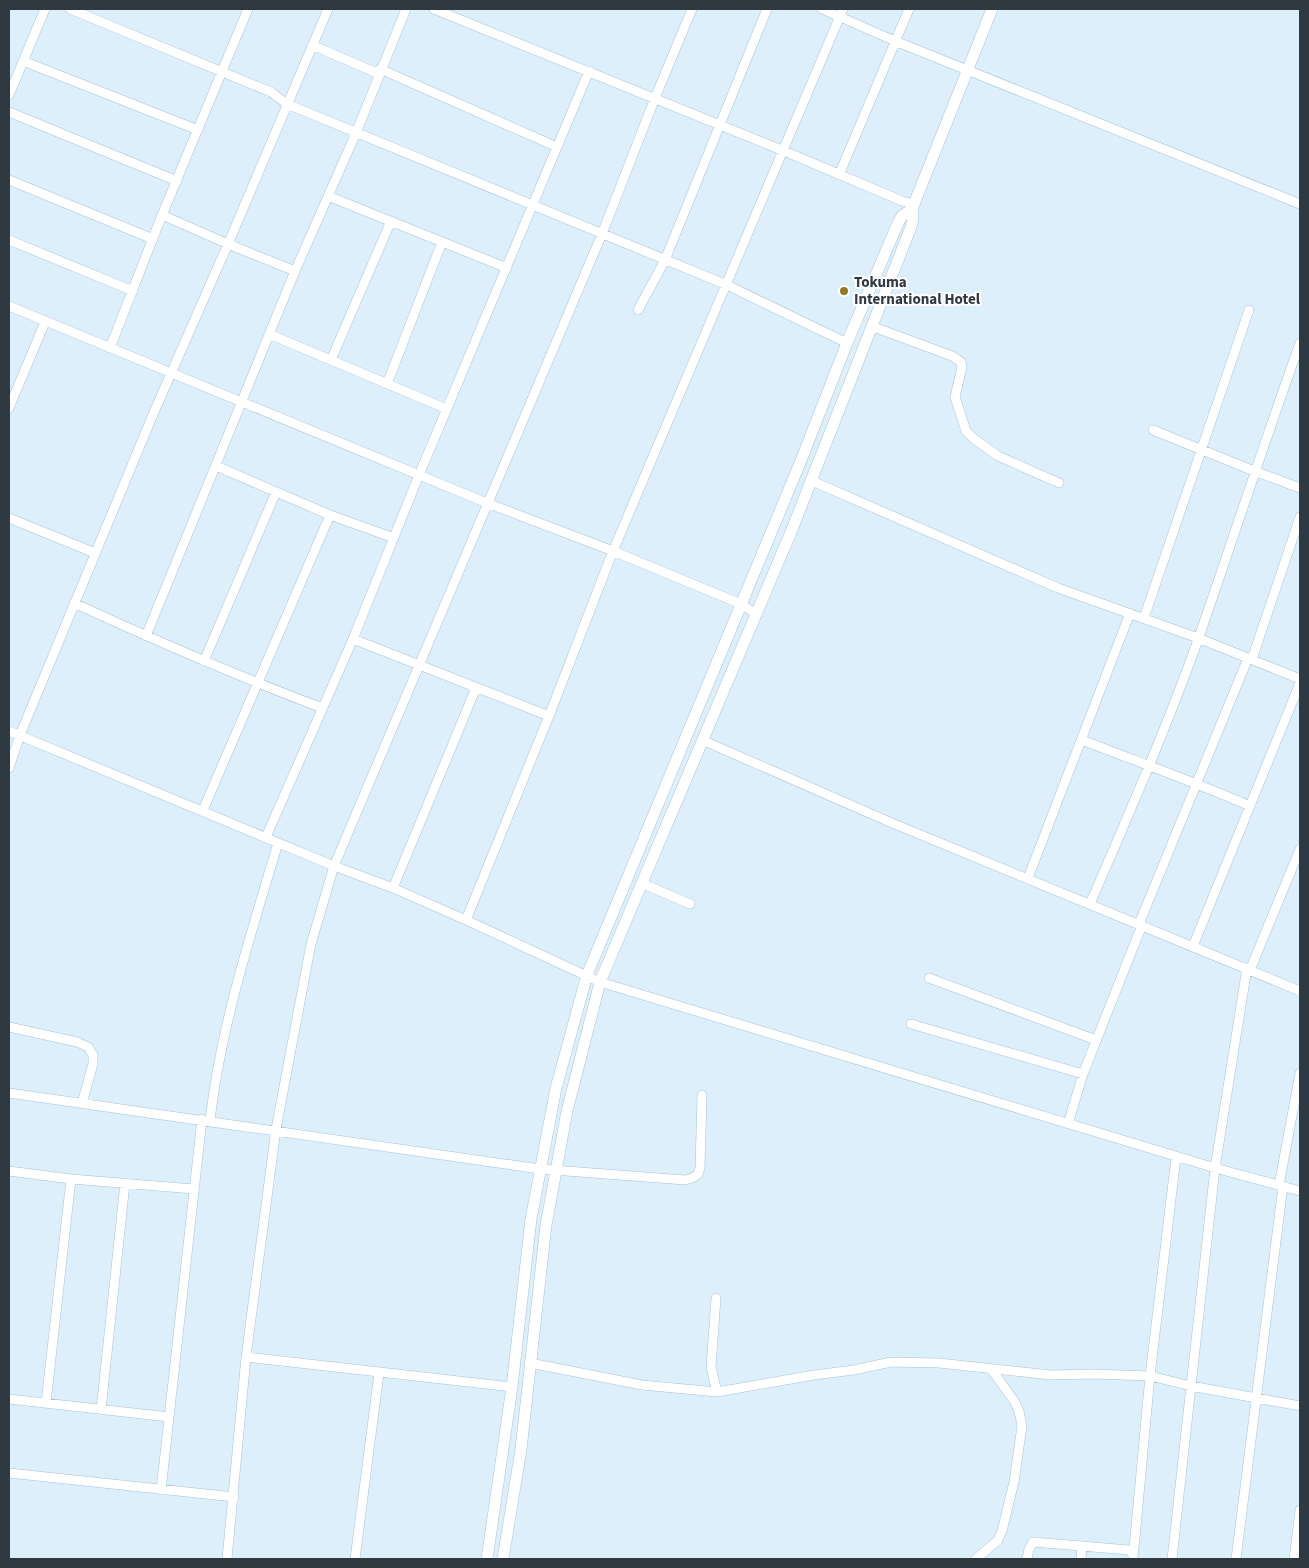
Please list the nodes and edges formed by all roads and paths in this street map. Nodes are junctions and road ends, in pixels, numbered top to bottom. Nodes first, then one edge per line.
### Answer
1 (45, 9) edge
2 (70, 9) edge
3 (248, 9) edge
4 (328, 9) edge
5 (406, 9) edge
6 (434, 9) edge
7 (692, 9) edge
8 (767, 9) edge
9 (822, 9) edge
10 (908, 9) edge
11 (992, 9) edge
12 (841, 13) edge
13 (895, 41) junction
14 (312, 45) junction
15 (23, 61) junction
16 (967, 70) junction
17 (221, 71) junction
18 (589, 71) junction
19 (380, 72) junction
20 (9, 95) edge
21 (655, 98) junction
22 (287, 104) junction
23 (9, 112) edge
24 (719, 124) junction
25 (198, 130) junction
26 (356, 133) junction
27 (558, 147) junction
28 (784, 151) junction
29 (839, 175) junction
30 (9, 180) edge
31 (176, 181) junction
32 (328, 196) junction
33 (1300, 204) edge
34 (533, 206) junction
35 (913, 207) junction
36 (162, 215) junction
37 (391, 221) junction
38 (602, 234) junction
39 (153, 239) junction
40 (9, 240) edge
41 (442, 242) junction
42 (228, 244) junction
43 (664, 260) junction
44 (507, 268) junction
45 (295, 271) junction
46 (727, 286) junction
47 (133, 291) junction
48 (9, 306) edge
49 (638, 310) dead end
50 (1250, 310) dead end
51 (45, 322) junction
52 (871, 326) junction
53 (269, 334) junction
54 (847, 343) junction
55 (1300, 343) edge
56 (110, 348) junction
57 (331, 360) junction
58 (171, 371) junction
59 (387, 384) junction
60 (242, 402) junction
61 (9, 408) edge
62 (447, 409) junction
63 (1153, 430) dead end
64 (1202, 450) junction
65 (216, 466) junction
66 (1254, 472) junction
67 (419, 475) junction
68 (812, 481) junction
69 (1059, 483) dead end
70 (1300, 488) edge
71 (276, 492) junction
72 (487, 503) junction
73 (330, 515) junction
74 (1300, 517) edge
75 (9, 518) edge
76 (394, 538) junction
77 (613, 551) junction
78 (95, 553) junction
79 (74, 603) junction
80 (741, 604) junction
81 (1130, 613) junction
82 (756, 614) junction
83 (1144, 618) junction
84 (146, 636) junction
85 (1198, 638) junction
86 (353, 639) junction
87 (1250, 659) junction
88 (204, 661) junction
89 (419, 665) junction
90 (1300, 679) edge
91 (258, 683) junction
92 (1300, 683) edge
93 (476, 688) junction
94 (322, 708) junction
95 (548, 716) junction
96 (9, 731) edge
97 (20, 736) junction
98 (702, 740) junction
99 (1082, 740) junction
100 (1149, 766) junction
101 (9, 768) edge
102 (1198, 783) junction
103 (1250, 806) junction
104 (203, 810) junction
105 (266, 837) junction
106 (278, 843) junction
107 (1300, 849) edge
108 (334, 866) junction
109 (1028, 878) junction
110 (641, 883) junction
111 (393, 888) junction
112 (690, 904) dead end
113 (1090, 904) junction
114 (466, 920) junction
115 (1140, 925) junction
116 (1193, 946) junction
117 (1248, 969) junction
118 (587, 975) junction
119 (929, 978) dead end
120 (600, 982) junction
121 (1300, 991) edge
122 (911, 1024) dead end
123 (9, 1027) edge
124 (1096, 1040) junction
125 (1300, 1073) edge
126 (1083, 1074) junction
127 (9, 1092) edge
128 (702, 1095) dead end
129 (82, 1103) junction
130 (206, 1120) junction
131 (1068, 1124) junction
132 (276, 1130) junction
133 (1176, 1157) junction
134 (1215, 1168) junction
135 (540, 1169) junction
136 (555, 1170) junction
137 (9, 1171) edge
138 (71, 1179) junction
139 (126, 1184) junction
140 (1281, 1186) junction
141 (194, 1189) junction
142 (1300, 1191) edge
143 (716, 1298) dead end
144 (246, 1357) junction
145 (530, 1363) junction
146 (991, 1369) junction
147 (380, 1373) junction
148 (1150, 1376) junction
149 (1191, 1386) junction
150 (512, 1387) junction
151 (717, 1392) junction
152 (1256, 1397) junction
153 (9, 1399) edge
154 (46, 1403) junction
155 (1300, 1406) edge
156 (101, 1410) junction
157 (169, 1417) junction
158 (9, 1473) edge
159 (161, 1490) junction
160 (234, 1497) junction
161 (1300, 1510) edge
162 (1082, 1546) junction
163 (1133, 1557) edge
164 (227, 1559) edge
165 (355, 1559) edge
166 (487, 1559) edge
167 (503, 1559) edge
168 (976, 1559) edge
169 (1028, 1559) edge
170 (1081, 1559) edge
171 (1172, 1559) edge
172 (1236, 1559) edge
173 (1294, 1559) edge

1 - 15 street
2 - 17 street
3 - 17 street
4 - 14 street
5 - 19 street
6 - 18 street
7 - 21 street
8 - 24 street
9 - 12 street
10 - 13 street
11 - 16 main road
12 - 13 street
12 - 28 street
13 - 16 street
13 - 29 street
14 - 19 street
14 - 22 street
15 - 20 street
15 - 25 street
16 - 33 street
16 - 35 main road
17 - 22 street
17 - 25 street
18 - 21 street
18 - 27 street
19 - 26 street
19 - 27 street
21 - 24 street
21 - 38 street
22 - 26 street
22 - 42 street
23 - 31 street
24 - 28 street
24 - 43 street
25 - 31 street
26 - 32 street
26 - 34 street
27 - 34 street
28 - 29 street
28 - 46 street
29 - 35 street
30 - 39 street
31 - 36 street
32 - 37 street
32 - 45 street
34 - 38 street
34 - 44 street
35 - 52 main road
35 - 54 main road
36 - 39 street
36 - 42 street
37 - 41 street
37 - 57 street
38 - 43 street
38 - 72 street
39 - 47 street
40 - 47 street
41 - 44 street
41 - 59 street
42 - 45 street
42 - 58 street
43 - 46 street
43 - 49 street
44 - 62 street
45 - 53 street
46 - 54 street
46 - 77 street
47 - 56 street
48 - 51 street
50 - 64 street
51 - 56 street
51 - 61 street
52 - 68 main road
52 - 69 street
53 - 57 street
53 - 60 street
54 - 80 main road
55 - 66 street
56 - 58 street
57 - 59 street
58 - 60 street
58 - 78 street
59 - 62 street
60 - 65 street
60 - 67 street
62 - 67 street
63 - 64 street
64 - 66 street
64 - 83 street
65 - 71 street
65 - 84 street
66 - 70 street
66 - 85 street
67 - 72 street
67 - 76 street
68 - 81 street
68 - 82 main road
71 - 73 street
71 - 88 street
72 - 77 street
72 - 89 street
73 - 76 street
73 - 91 street
74 - 87 street
75 - 78 street
76 - 86 street
77 - 80 street
77 - 95 street
78 - 79 street
79 - 84 street
79 - 97 street
80 - 82 street
80 - 118 main road
81 - 83 street
81 - 99 street
82 - 98 main road
83 - 85 street
84 - 88 street
85 - 87 street
85 - 100 street
86 - 89 street
86 - 94 street
87 - 90 street
87 - 102 street
88 - 91 street
89 - 93 street
89 - 108 street
91 - 94 street
91 - 104 street
92 - 103 street
93 - 95 street
93 - 111 street
94 - 105 street
95 - 114 street
96 - 97 street
97 - 101 street
97 - 104 street
98 - 109 street
98 - 110 main road
99 - 100 street
99 - 109 street
100 - 102 street
100 - 113 street
102 - 103 street
102 - 115 street
103 - 116 street
104 - 105 street
105 - 106 street
106 - 108 street
106 - 130 street
107 - 117 street
108 - 111 street
108 - 132 street
109 - 113 street
110 - 112 street
110 - 120 main road
111 - 114 street
113 - 115 street
114 - 118 street
115 - 116 street
115 - 124 street
116 - 117 street
117 - 121 street
117 - 134 street
118 - 120 street
118 - 135 main road
119 - 124 street
120 - 131 street
120 - 136 main road
122 - 126 street
123 - 129 street
124 - 126 street
125 - 140 street
126 - 131 street
127 - 129 street
128 - 136 street
129 - 130 street
130 - 132 street
130 - 141 street
131 - 133 street
132 - 135 street
132 - 144 street
133 - 134 street
133 - 148 street
134 - 140 street
134 - 149 street
135 - 136 street
135 - 150 main road
136 - 145 main road
137 - 138 street
138 - 139 street
138 - 154 street
139 - 141 street
139 - 156 street
140 - 142 street
140 - 152 street
141 - 157 street
143 - 151 street
144 - 147 street
144 - 160 street
145 - 151 street
145 - 167 main road
146 - 148 street
146 - 151 street
146 - 168 street
147 - 150 street
147 - 165 street
148 - 149 street
148 - 163 street
149 - 152 street
149 - 171 street
150 - 166 main road
152 - 155 street
152 - 172 street
153 - 154 street
154 - 156 street
156 - 157 street
157 - 159 street
158 - 159 street
159 - 160 street
160 - 164 street
161 - 173 street
162 - 163 street
162 - 169 street
162 - 170 street

